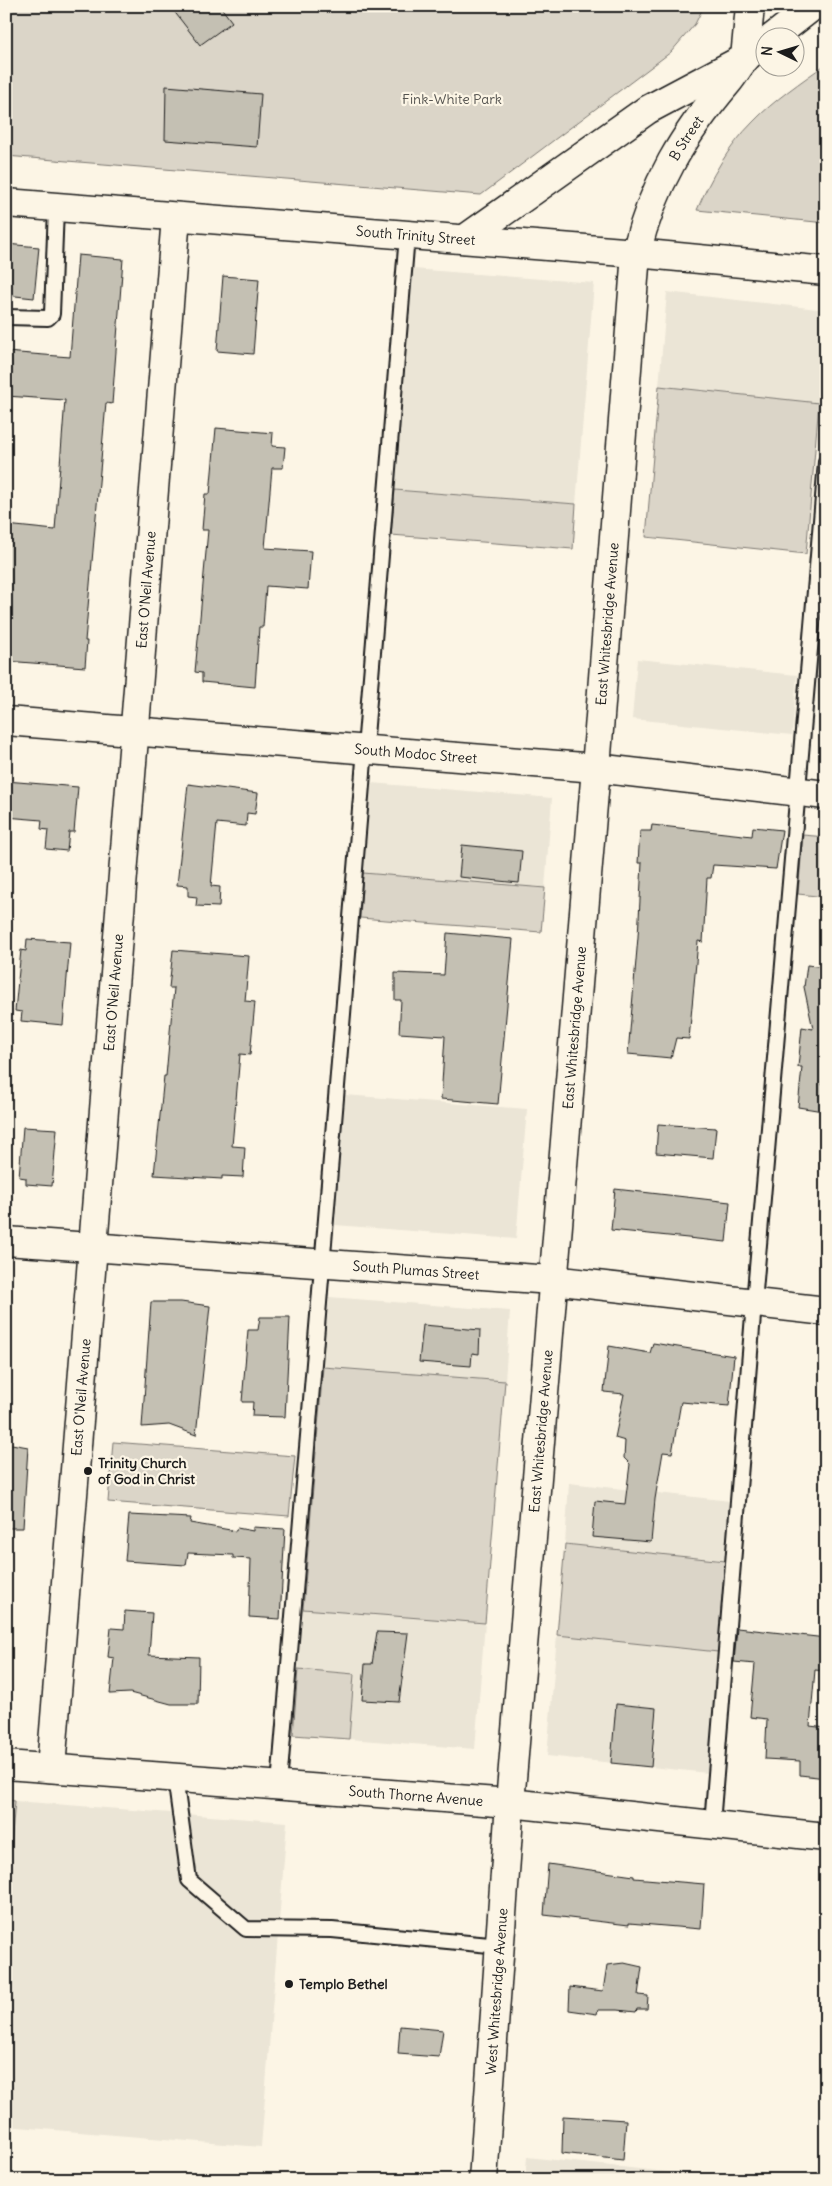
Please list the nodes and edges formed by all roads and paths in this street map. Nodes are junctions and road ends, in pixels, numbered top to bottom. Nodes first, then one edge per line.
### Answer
1 (750, 6) edge
2 (813, 6) edge
3 (785, 28) edge
4 (754, 42) edge
5 (754, 52) edge
6 (754, 52) edge
7 (6, 203) edge
8 (56, 208) junction
9 (176, 217) junction
10 (407, 235) junction
11 (465, 239) junction
12 (636, 252) junction
13 (826, 271) edge
14 (6, 317) edge
15 (826, 462) edge
16 (6, 721) edge
17 (135, 732) junction
18 (366, 751) junction
19 (596, 768) junction
20 (797, 792) junction
21 (826, 795) edge
22 (6, 1241) edge
23 (93, 1247) junction
24 (321, 1264) junction
25 (552, 1280) junction
26 (754, 1303) junction
27 (826, 1311) edge
28 (6, 1765) edge
29 (51, 1768) junction
30 (175, 1777) junction
31 (279, 1786) junction
32 (510, 1803) junction
33 (712, 1824) junction
34 (826, 1837) edge
35 (500, 1946) junction
36 (483, 2180) edge

1 - 4 street
2 - 3 street
5 - 11 street
6 - 12 street, B Street
7 - 8 street, South Trinity Street
8 - 9 street, South Trinity Street
8 - 14 lane
9 - 10 street, South Trinity Street
9 - 17 street, East O'Neil Avenue
10 - 11 street, South Trinity Street
10 - 18 lane
11 - 12 street, South Trinity Street
12 - 13 street, South Trinity Street
12 - 19 street, East Whitesbridge Avenue
15 - 20 lane
16 - 17 street, South Modoc Street
17 - 18 street, South Modoc Street
17 - 23 street, East O'Neil Avenue
18 - 19 street, South Modoc Street
18 - 24 lane
19 - 20 street, South Modoc Street
19 - 25 street, East Whitesbridge Avenue
20 - 21 street, South Modoc Street
20 - 26 lane
22 - 23 street, South Plumas Street
23 - 24 street, South Plumas Street
23 - 29 street, East O'Neil Avenue
24 - 25 street, South Plumas Street
24 - 31 lane
25 - 26 street, South Plumas Street
25 - 32 street, East Whitesbridge Avenue
26 - 27 street, South Plumas Street
26 - 33 lane
28 - 29 street, South Thorne Avenue
29 - 30 street, South Thorne Avenue
30 - 31 street, South Thorne Avenue
30 - 35 lane
31 - 32 street, South Thorne Avenue
32 - 33 street, South Thorne Avenue
32 - 35 street, West Whitesbridge Avenue
33 - 34 street, South Thorne Avenue
35 - 36 street, West Whitesbridge Avenue

